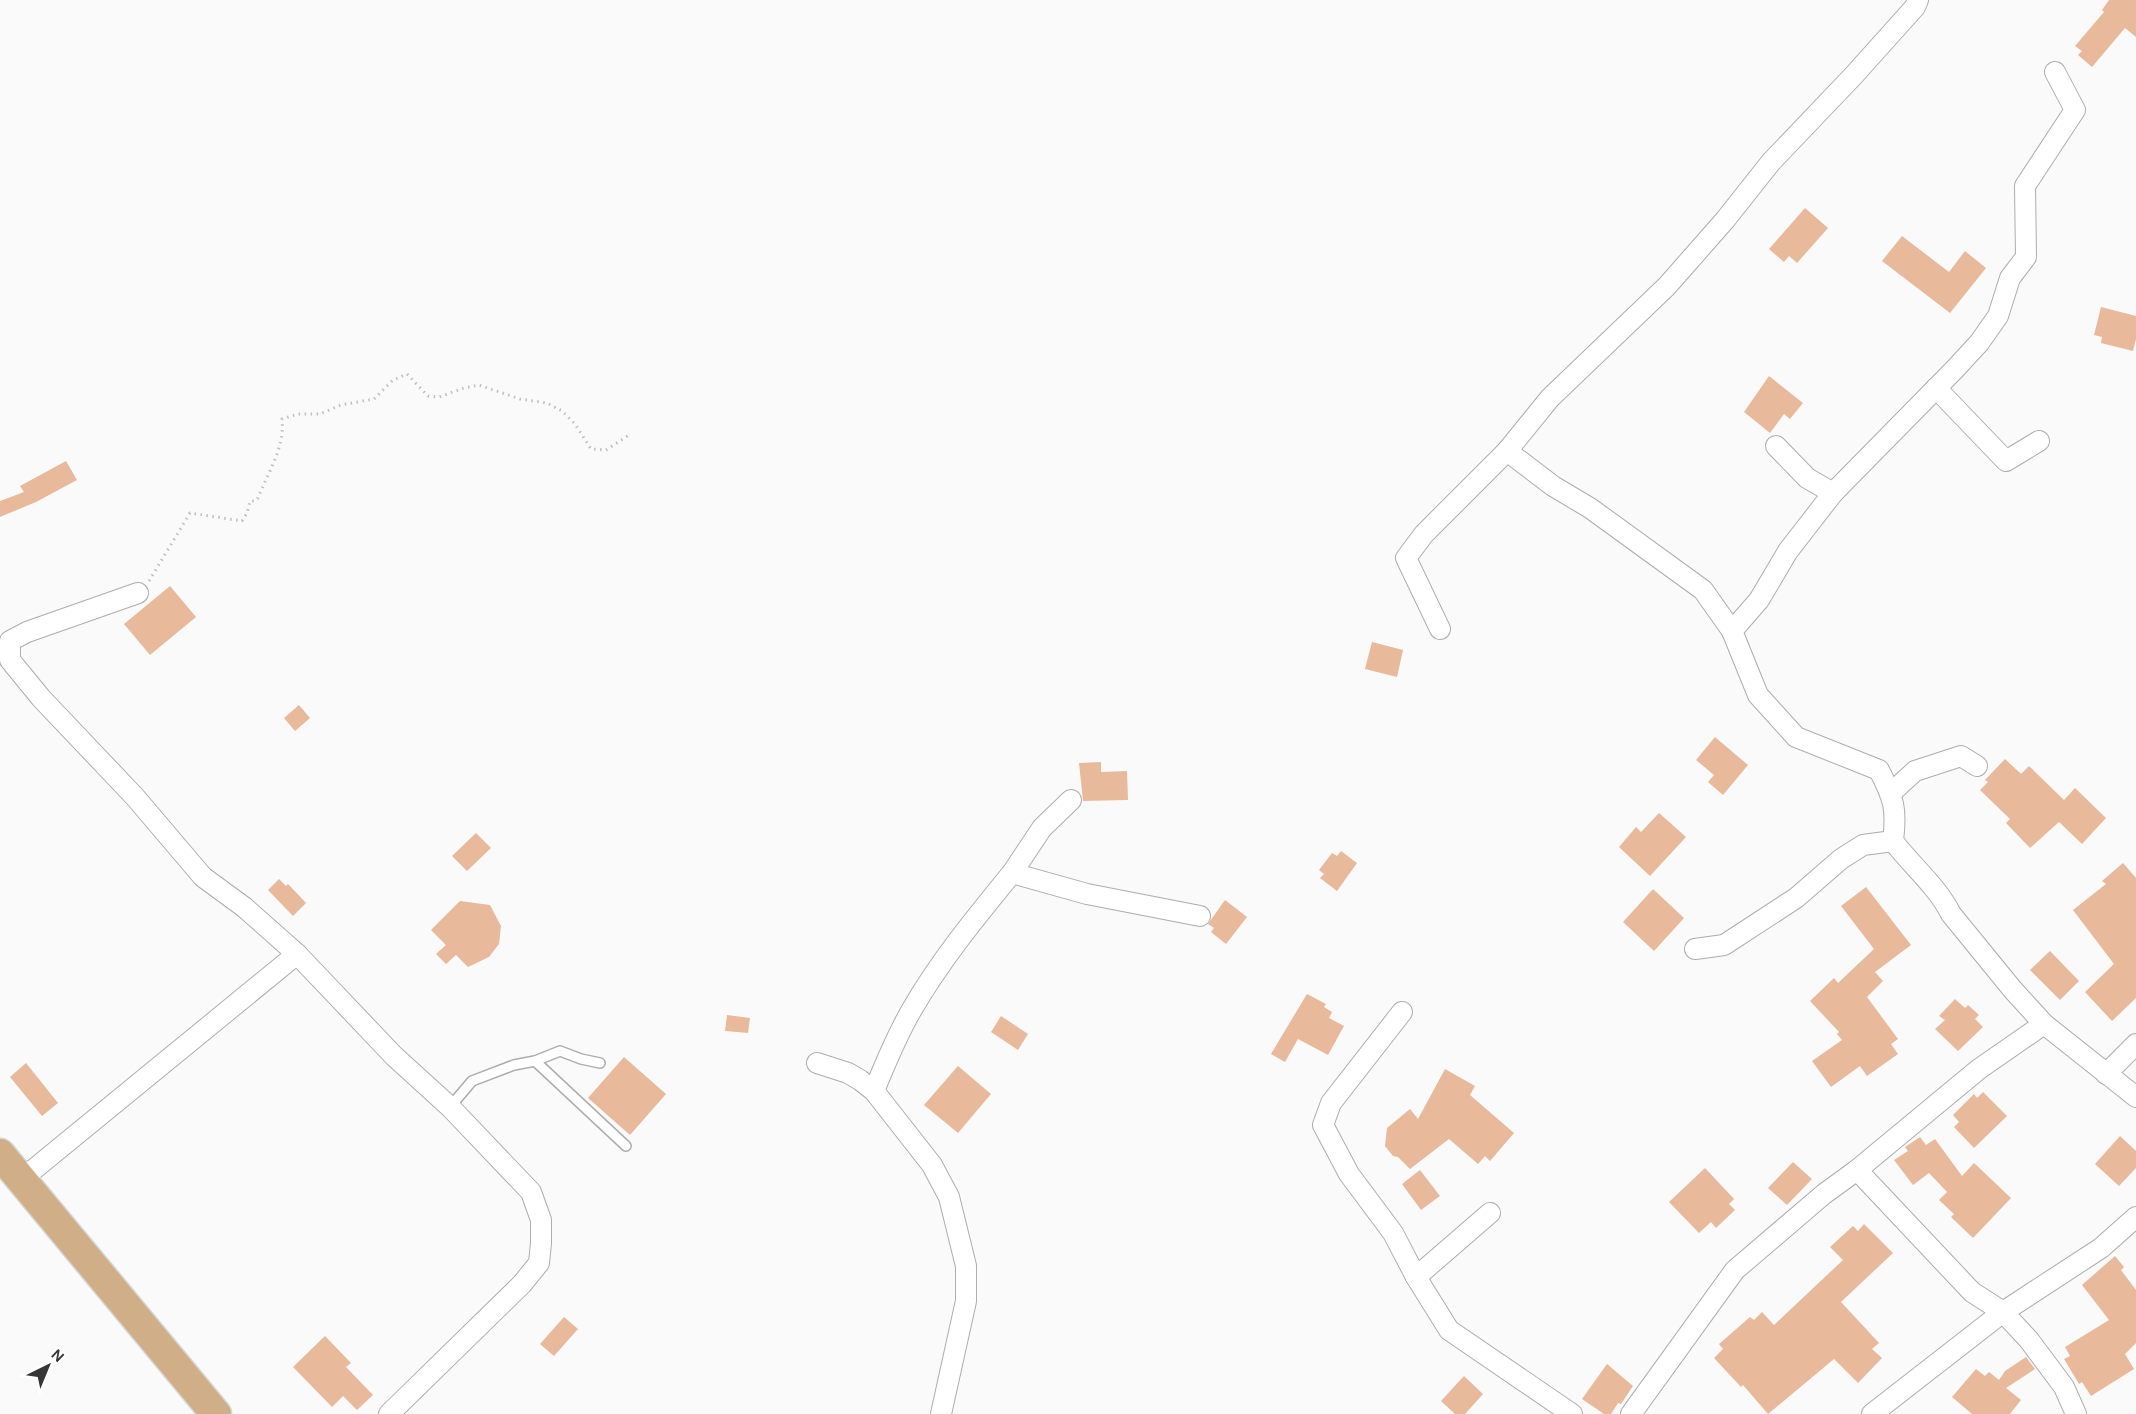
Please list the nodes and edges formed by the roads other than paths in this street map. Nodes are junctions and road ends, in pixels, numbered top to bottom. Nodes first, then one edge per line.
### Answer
1 (1918, 0) edge
2 (2055, 72) dead end
3 (1936, 388) junction
4 (2039, 441) dead end
5 (1776, 446) dead end
6 (1507, 451) junction
7 (1833, 493) junction
8 (138, 594) road end
9 (1440, 629) dead end
10 (1732, 631) junction
11 (5, 640) edge
12 (1977, 766) dead end
13 (1891, 793) junction
14 (1071, 800) dead end
15 (1893, 841) junction
16 (1012, 873) junction
17 (1200, 916) dead end
18 (1695, 949) dead end
19 (297, 954) junction
20 (1402, 1012) dead end
21 (2044, 1024) junction
22 (2136, 1044) edge
23 (534, 1061) junction
24 (600, 1063) dead end
25 (817, 1063) dead end
26 (2106, 1074) junction
27 (874, 1091) junction
28 (2136, 1097) edge
29 (450, 1107) junction
30 (626, 1146) dead end
31 (0, 1154) edge
32 (1857, 1170) junction
33 (22, 1179) junction
34 (1490, 1213) dead end
35 (2136, 1217) edge
36 (1416, 1277) junction
37 (2003, 1312) junction
38 (216, 1414) edge
39 (389, 1414) edge
40 (941, 1414) edge
41 (1572, 1414) edge
42 (1631, 1414) edge
43 (1872, 1414) edge
44 (2076, 1414) edge

1 - 6 street
2 - 3 street
3 - 4 street
3 - 7 street
5 - 7 street
6 - 9 street
6 - 10 street
7 - 10 street
8 - 11 street
10 - 13 street
11 - 19 street
12 - 13 street
13 - 15 street
14 - 16 street
15 - 18 street
15 - 21 street
16 - 17 street
16 - 27 street
19 - 29 street
19 - 33 street
20 - 36 street
21 - 26 street
21 - 32 street
22 - 26 street
23 - 24 lane
23 - 29 lane
23 - 30 lane
25 - 27 street
26 - 28 street
27 - 40 street
29 - 39 street
31 - 33 main road
32 - 37 street
32 - 42 street
33 - 38 main road
34 - 36 street
35 - 37 street
36 - 41 street
37 - 43 street
37 - 44 street

